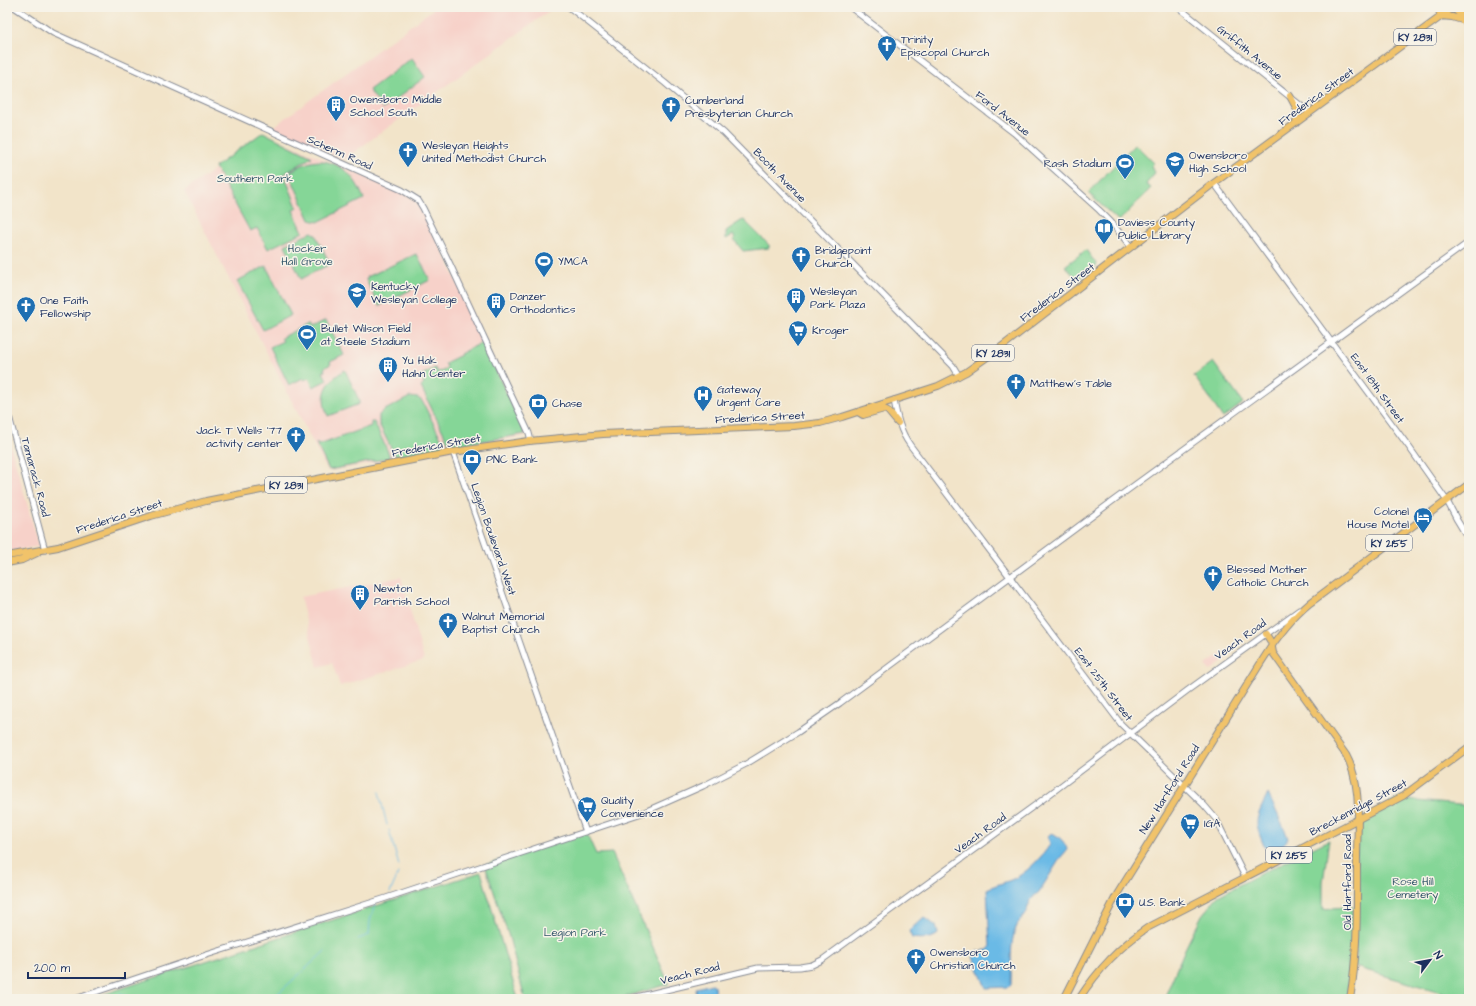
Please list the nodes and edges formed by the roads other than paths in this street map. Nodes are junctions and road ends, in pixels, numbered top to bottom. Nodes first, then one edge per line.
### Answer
1 (14, 7) edge
2 (569, 7) edge
3 (850, 7) edge
4 (1178, 7) edge
5 (1439, 7) edge
6 (1453, 7) edge
7 (1465, 7) edge
8 (1440, 16) junction
9 (1469, 21) edge
10 (1290, 96) junction
11 (1310, 113) junction
12 (1296, 123) junction
13 (1214, 183) junction
14 (1469, 242) edge
15 (1131, 247) junction
16 (1331, 341) junction
17 (959, 376) junction
18 (894, 400) junction
19 (7, 409) edge
20 (858, 412) junction
21 (898, 423) junction
22 (531, 441) junction
23 (453, 452) junction
24 (1469, 484) edge
25 (1447, 501) junction
26 (1469, 540) edge
27 (45, 550) junction
28 (7, 556) edge
29 (7, 563) edge
30 (1010, 576) junction
31 (1310, 602) junction
32 (1264, 635) junction
33 (1271, 647) junction
34 (1130, 734) junction
35 (1469, 747) edge
36 (1184, 785) junction
37 (1357, 821) junction
38 (586, 832) junction
39 (1245, 877) junction
40 (75, 999) edge
41 (628, 999) edge
42 (1064, 999) edge
43 (1079, 999) edge
44 (1350, 999) edge

1 - 22 street, Scherm Road
2 - 17 street, Booth Avenue
3 - 15 street, Ford Avenue
4 - 10 street, Griffith Avenue
5 - 8 main road
6 - 8 main road, Frederica Street / KY 2831
6 - 9 main road
7 - 9 main road
8 - 9 main road
8 - 11 main road, Frederica Street / KY 2831
10 - 11 street, Griffith Avenue
10 - 12 main road
11 - 12 main road, Frederica Street / KY 2831
12 - 13 main road, Frederica Street / KY 2831
13 - 15 main road, Frederica Street / KY 2831
13 - 16 street, East 18th Street
14 - 16 street
15 - 17 main road, Frederica Street / KY 2831
16 - 25 street, East 18th Street
16 - 30 street
17 - 18 main road, Frederica Street / KY 2831
18 - 20 main road, Frederica Street / KY 2831
18 - 21 street, East 25th Street
19 - 27 street, Tamarack Road
20 - 21 main road
20 - 22 main road, Frederica Street / KY 2831
21 - 30 street, East 25th Street
22 - 23 main road, Frederica Street / KY 2831
23 - 27 main road, Frederica Street / KY 2831
23 - 38 street, Legion Boulevard West
24 - 25 main road, KY 2155
25 - 26 street, East 18th Street
25 - 31 main road, KY 2155
27 - 28 main road, Frederica Street / KY 2831
27 - 29 main road, Frederica Street / KY 2831
30 - 34 street, East 25th Street
30 - 38 street
31 - 32 street, Veach Road
31 - 33 main road, New Hartford Road / KY 2155
32 - 33 main road, Old Hartford Road
32 - 34 street, Veach Road
33 - 36 main road, New Hartford Road / KY 2155
33 - 37 main road, Old Hartford Road
34 - 36 street, East 25th Street
34 - 41 street, Veach Road
35 - 37 main road, Breckenridge Street / KY 2155
36 - 39 street, East 25th Street
36 - 42 main road, New Hartford Road / KY 2155
37 - 39 main road, Breckenridge Street / KY 2155
37 - 44 main road, Old Hartford Road
38 - 40 street
39 - 43 main road, Breckenridge Street / KY 2155

